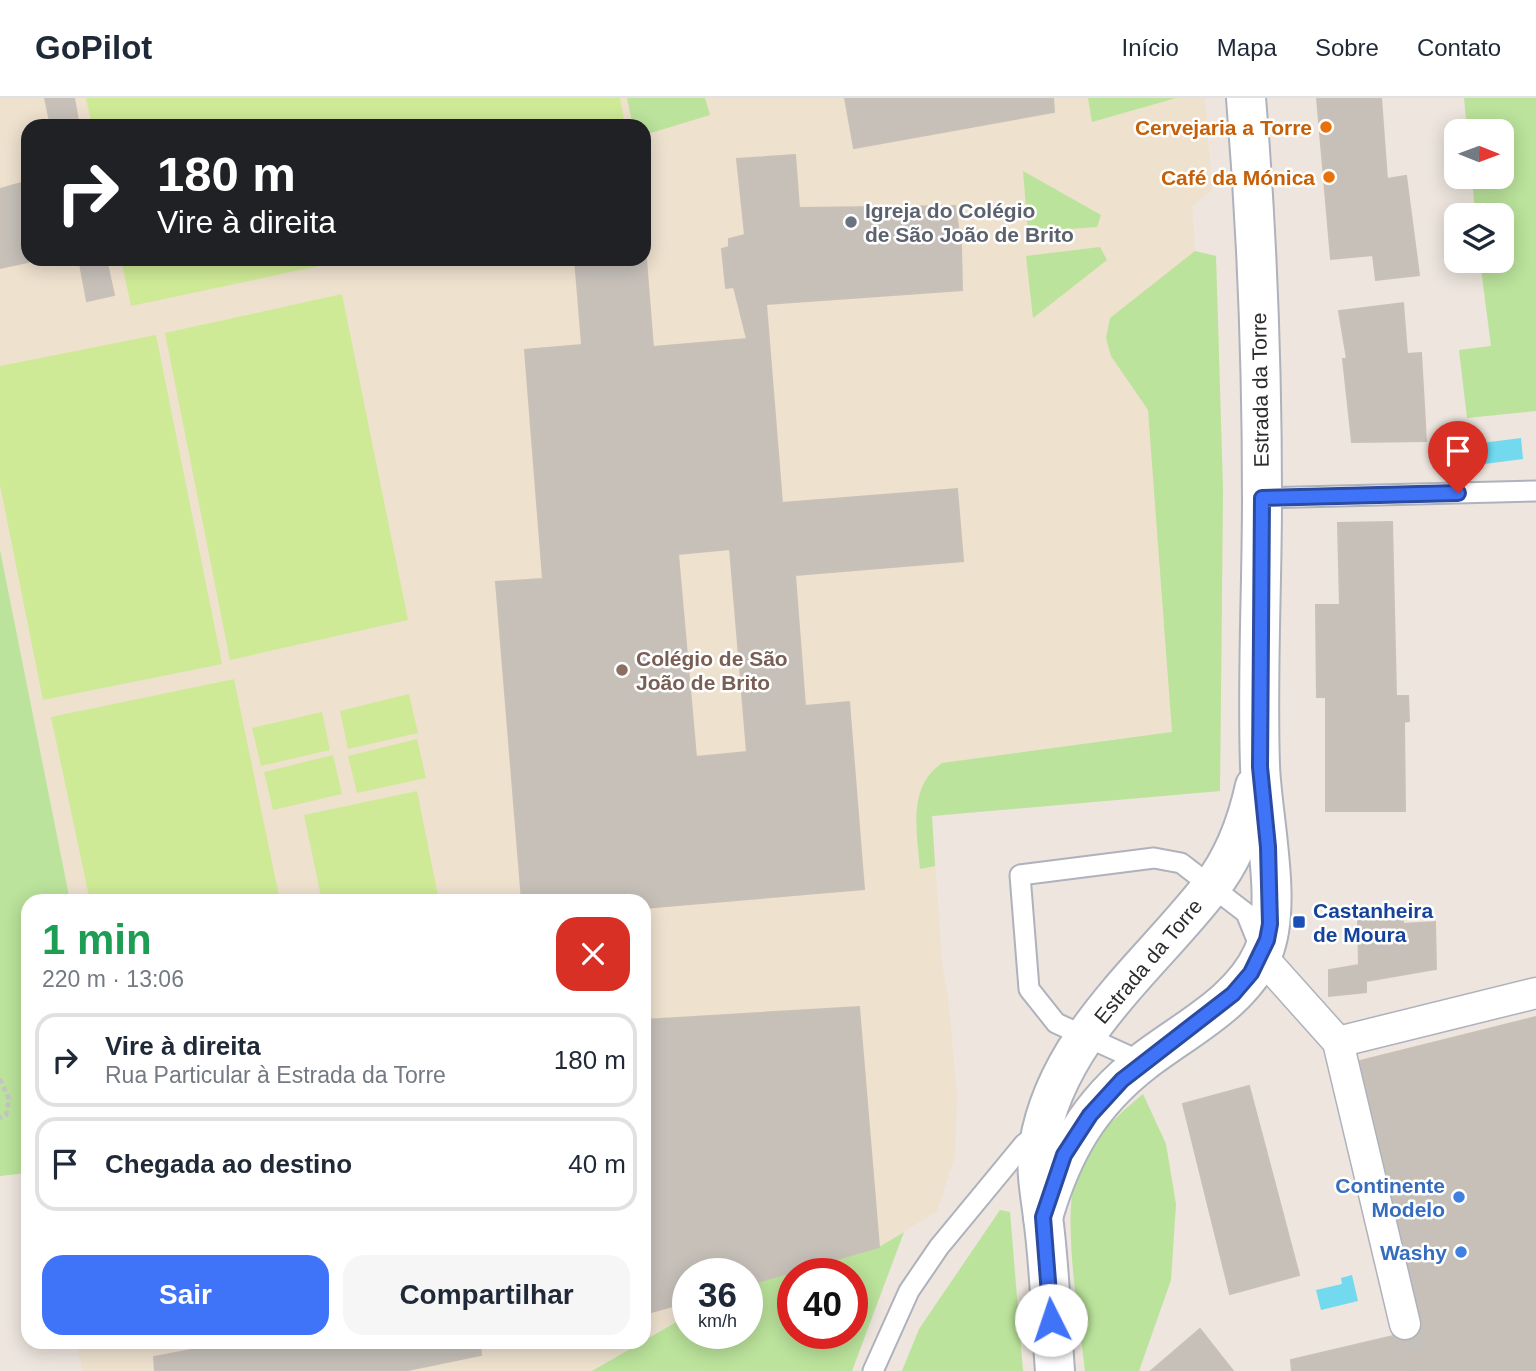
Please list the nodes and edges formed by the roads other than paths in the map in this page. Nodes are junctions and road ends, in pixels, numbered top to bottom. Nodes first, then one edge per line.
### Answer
1 (1246, 98) edge
2 (1536, 491) edge
3 (1262, 498) junction
4 (1260, 767) junction
5 (1212, 886) junction
6 (1261, 956) junction
7 (1536, 993) edge
8 (1085, 1036) junction
9 (1338, 1042) junction
10 (1142, 1062) junction
11 (1043, 1129) junction
12 (1043, 1217) junction
13 (1405, 1324) tunnel mouth
14 (873, 1371) edge
15 (1055, 1371) edge

1 - 3 street, Estrada da Torre
2 - 3 lane
3 - 4 street, Estrada da Torre
4 - 5 street, Estrada da Torre
4 - 6 street, Estrada da Torre
5 - 6 lane, Estrada da Torre
5 - 8 street, Estrada da Torre
5 - 8 lane, Estrada da Torre
6 - 9 street
6 - 10 street, Estrada da Torre
7 - 9 street
8 - 10 lane, Estrada da Torre
8 - 11 street, Estrada da Torre
9 - 13 street
10 - 12 street, Estrada da Torre
11 - 12 street, Estrada da Torre
11 - 14 lane
12 - 15 street, Estrada da Torre

